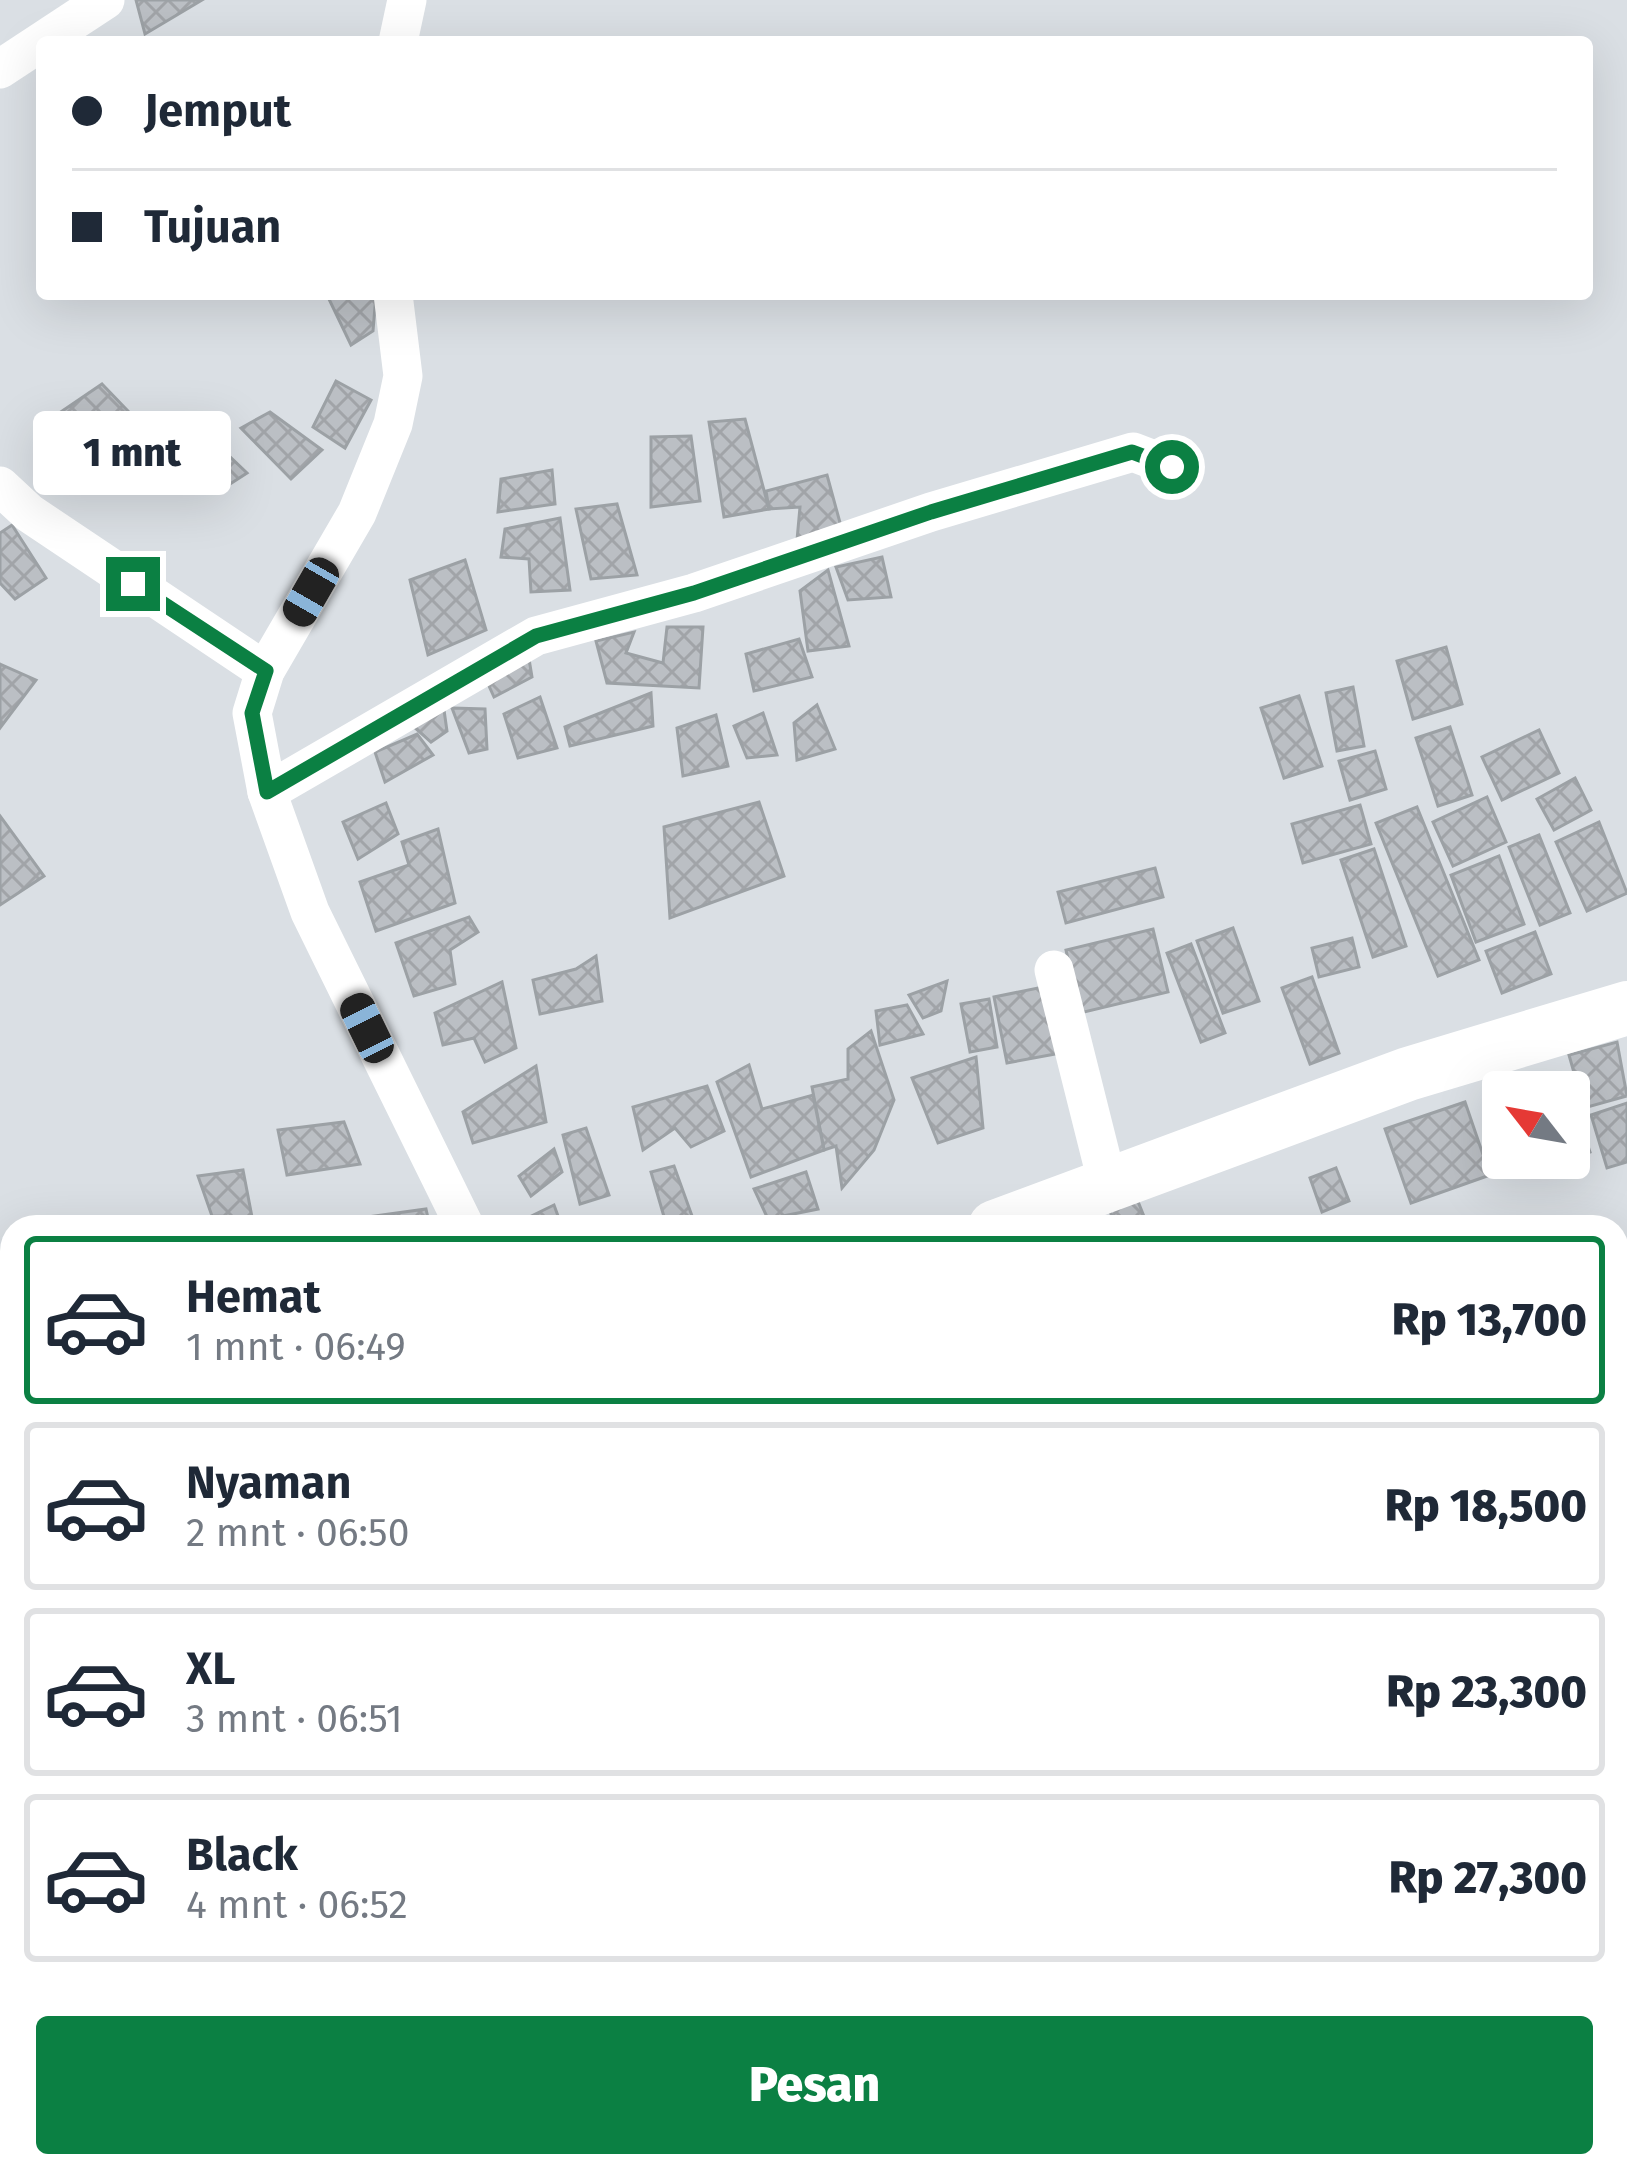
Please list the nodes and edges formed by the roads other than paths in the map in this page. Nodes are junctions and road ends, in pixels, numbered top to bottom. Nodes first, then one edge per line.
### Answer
1 (105, 0) edge
2 (406, 0) edge
3 (43, 36) edge
4 (399, 36) edge
5 (36, 40) edge
6 (4, 59) edge
7 (394, 300) edge
8 (1172, 467) dead end
9 (0, 486) edge
10 (266, 671) junction
11 (267, 792) junction
12 (1054, 970) dead end
13 (1627, 1008) edge
14 (1108, 1185) junction
15 (459, 1215) edge
16 (1027, 1215) edge

1 - 3 street
2 - 4 street
5 - 6 street
7 - 10 street
8 - 11 street
9 - 10 street
10 - 11 street
11 - 15 street
12 - 14 street
13 - 14 street
14 - 16 street

